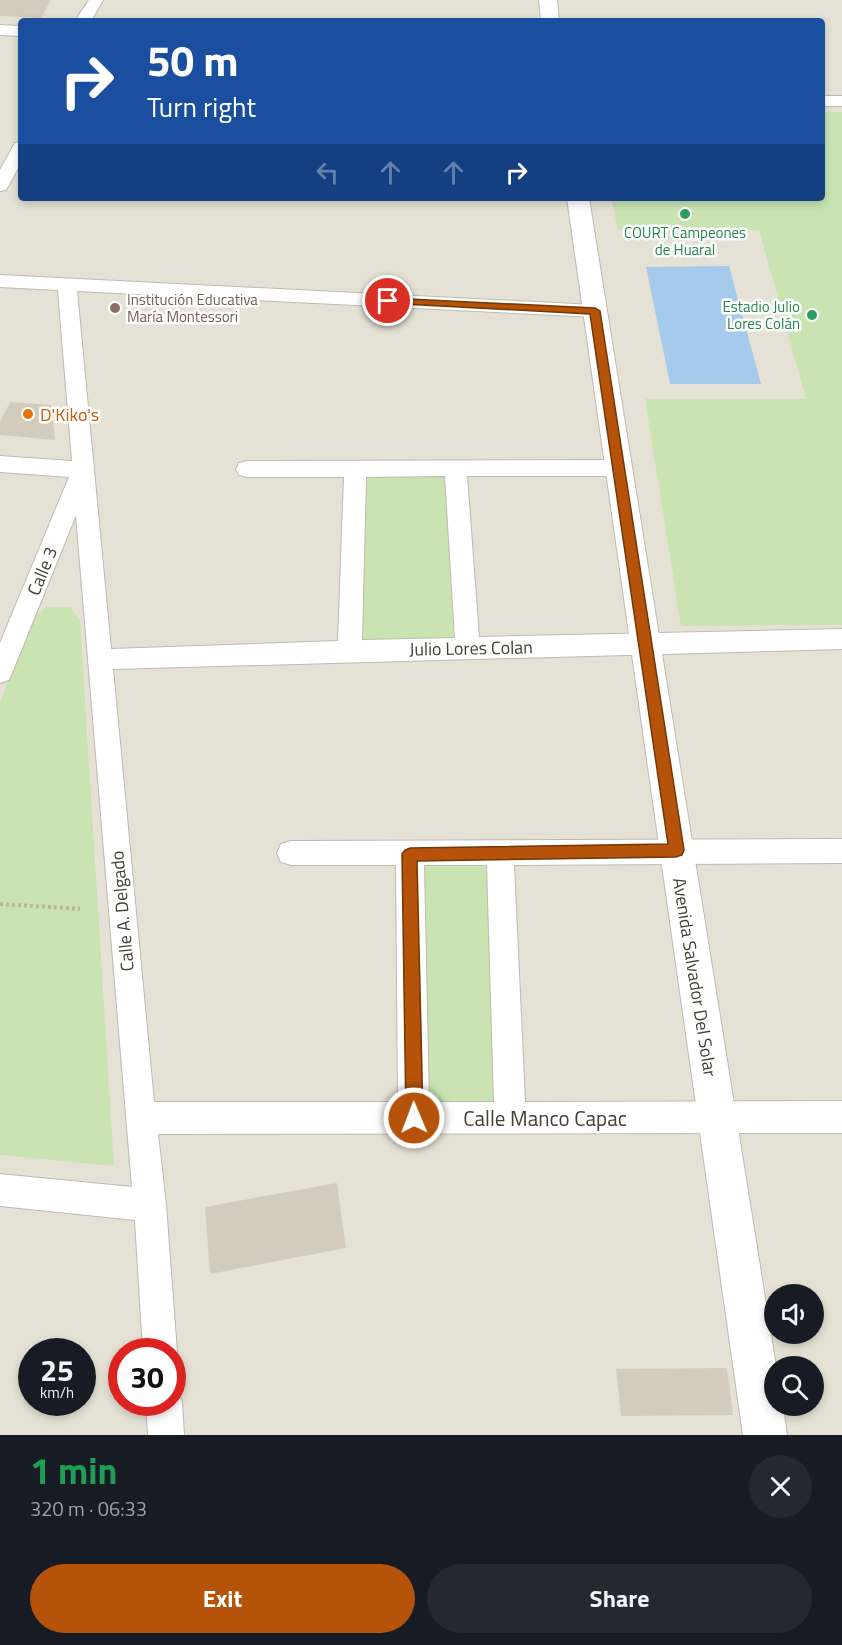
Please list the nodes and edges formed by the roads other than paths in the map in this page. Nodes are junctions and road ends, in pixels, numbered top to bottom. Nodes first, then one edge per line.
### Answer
1 (96, 0) edge
2 (548, 0) edge
3 (85, 18) edge
4 (550, 18) edge
5 (0, 30) edge
6 (18, 31) edge
7 (825, 101) edge
8 (842, 101) edge
9 (18, 154) edge
10 (0, 186) edge
11 (578, 201) edge
12 (0, 281) edge
13 (67, 285) junction
14 (595, 311) junction
15 (0, 464) edge
16 (355, 468) junction
17 (455, 468) junction
18 (618, 468) junction
19 (247, 469) dead end
20 (83, 470) junction
21 (842, 639) edge
22 (645, 644) junction
23 (350, 649) junction
24 (468, 649) junction
25 (101, 659) junction
26 (0, 673) edge
27 (676, 850) junction
28 (842, 851) edge
29 (291, 853) dead end
30 (410, 854) junction
31 (500, 854) junction
32 (716, 1116) junction
33 (842, 1117) edge
34 (140, 1118) junction
35 (414, 1118) junction
36 (510, 1119) junction
37 (0, 1190) edge
38 (150, 1205) junction
39 (159, 1338) edge
40 (165, 1416) edge
41 (166, 1435) edge
42 (765, 1435) edge

1 - 3 street
2 - 4 street
5 - 6 street
7 - 8 street
9 - 10 street
11 - 14 street, Avenida Salvador Del Solar
12 - 13 street
13 - 14 street
13 - 20 street, Calle A. Delgado
14 - 18 street, Avenida Salvador Del Solar
15 - 20 street
16 - 17 street
16 - 19 street
16 - 23 street
17 - 18 street
17 - 24 street
18 - 22 street, Avenida Salvador Del Solar
20 - 25 street, Calle A. Delgado
20 - 26 street, Calle 3
21 - 22 street, Julio Lores Colan
22 - 24 street, Julio Lores Colan
22 - 27 street, Avenida Salvador Del Solar
23 - 24 street, Julio Lores Colan
23 - 25 street, Julio Lores Colan
25 - 34 street, Calle A. Delgado
27 - 28 street
27 - 31 street
27 - 32 street, Avenida Salvador Del Solar
29 - 30 street
30 - 31 street
30 - 35 street
31 - 36 street
32 - 33 street, Calle Manco Capac
32 - 36 street, Calle Manco Capac
32 - 42 street, Avenida Salvador Del Solar
34 - 35 street, Calle Manco Capac
34 - 38 street, Calle A. Delgado
35 - 36 street, Calle Manco Capac
37 - 38 street
38 - 39 street, Calle A. Delgado
40 - 41 street

